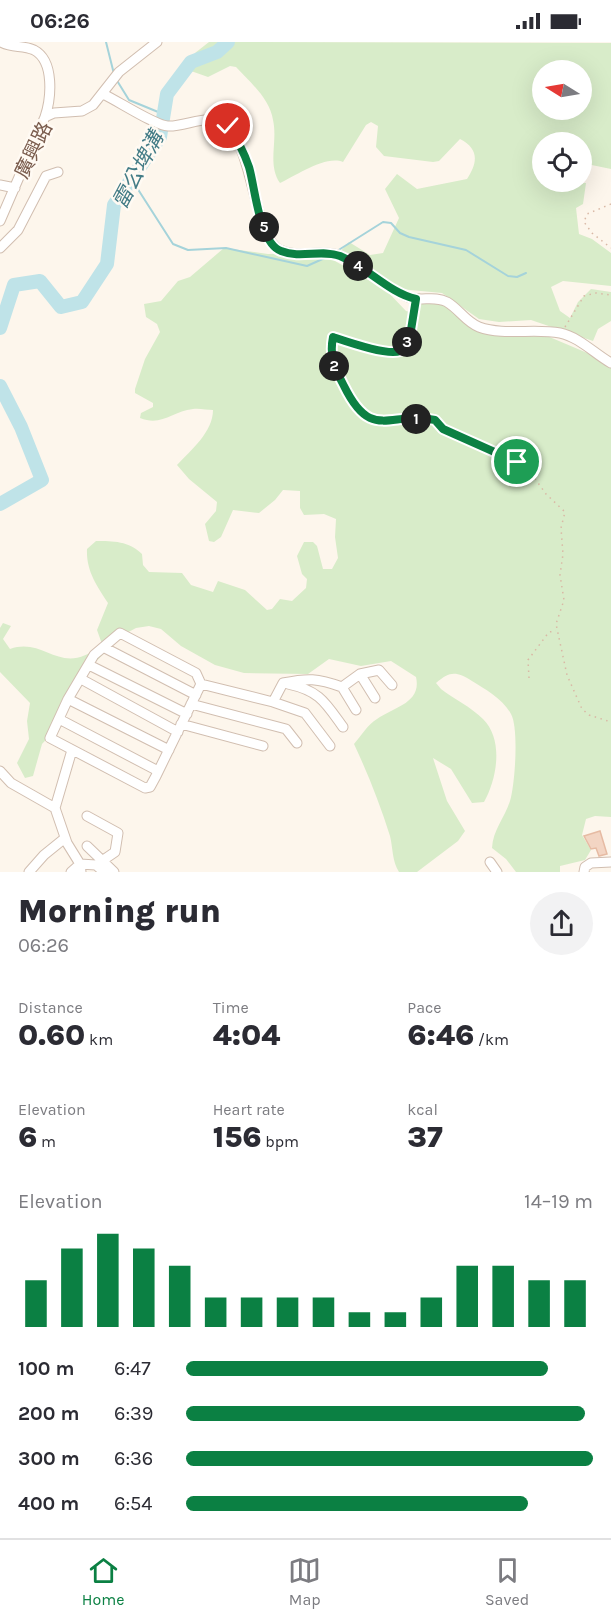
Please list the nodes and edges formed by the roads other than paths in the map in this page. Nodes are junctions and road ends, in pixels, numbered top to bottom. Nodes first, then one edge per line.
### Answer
1 (1, 42) edge
2 (156, 42) edge
3 (104, 94) junction
4 (45, 117) junction
5 (58, 172) dead end
6 (0, 185) edge
7 (15, 189) junction
8 (0, 221) edge
9 (0, 248) edge
10 (611, 363) edge
11 (105, 648) junction
12 (89, 665) junction
13 (360, 674) junction
14 (81, 679) junction
15 (283, 683) junction
16 (201, 684) junction
17 (392, 685) dead end
18 (342, 687) junction
19 (375, 698) dead end
20 (68, 699) junction
21 (193, 699) junction
22 (273, 702) junction
23 (356, 710) dead end
24 (187, 714) junction
25 (59, 719) junction
26 (343, 727) dead end
27 (180, 728) junction
28 (297, 743) dead end
29 (263, 746) dead end
30 (330, 746) dead end
31 (72, 750) junction
32 (169, 750) junction
33 (0, 771) edge
34 (158, 771) junction
35 (55, 808) junction
36 (87, 816) dead end
37 (65, 838) junction
38 (87, 846) dead end
39 (98, 862) junction
40 (490, 862) dead end
41 (611, 862) edge
42 (81, 868) edge
43 (29, 872) edge
44 (71, 872) edge
45 (104, 872) edge
46 (114, 872) edge
47 (497, 872) edge
48 (584, 872) edge

1 - 4 street
2 - 3 street, 廣興路
3 - 4 street, 廣興路
3 - 10 street
4 - 7 street, 廣興路
5 - 9 street
6 - 7 street
7 - 8 street, 廣興路
11 - 12 street
11 - 16 street
11 - 21 street
12 - 14 street
12 - 24 street
13 - 17 street
13 - 18 street
13 - 19 street
14 - 20 street
14 - 27 street
15 - 18 street
15 - 22 street
15 - 26 street
16 - 21 street
16 - 22 street
18 - 23 street
20 - 25 street
20 - 32 street
21 - 24 street
21 - 28 street
22 - 30 street
24 - 27 street
25 - 31 street
25 - 34 street
27 - 29 street
27 - 32 street
31 - 34 street
31 - 35 street
32 - 34 street
33 - 35 street
35 - 37 street
36 - 39 street
37 - 42 street
37 - 43 street
38 - 39 street
39 - 42 street
39 - 45 street
39 - 46 street
40 - 47 street
41 - 48 street
42 - 44 street

